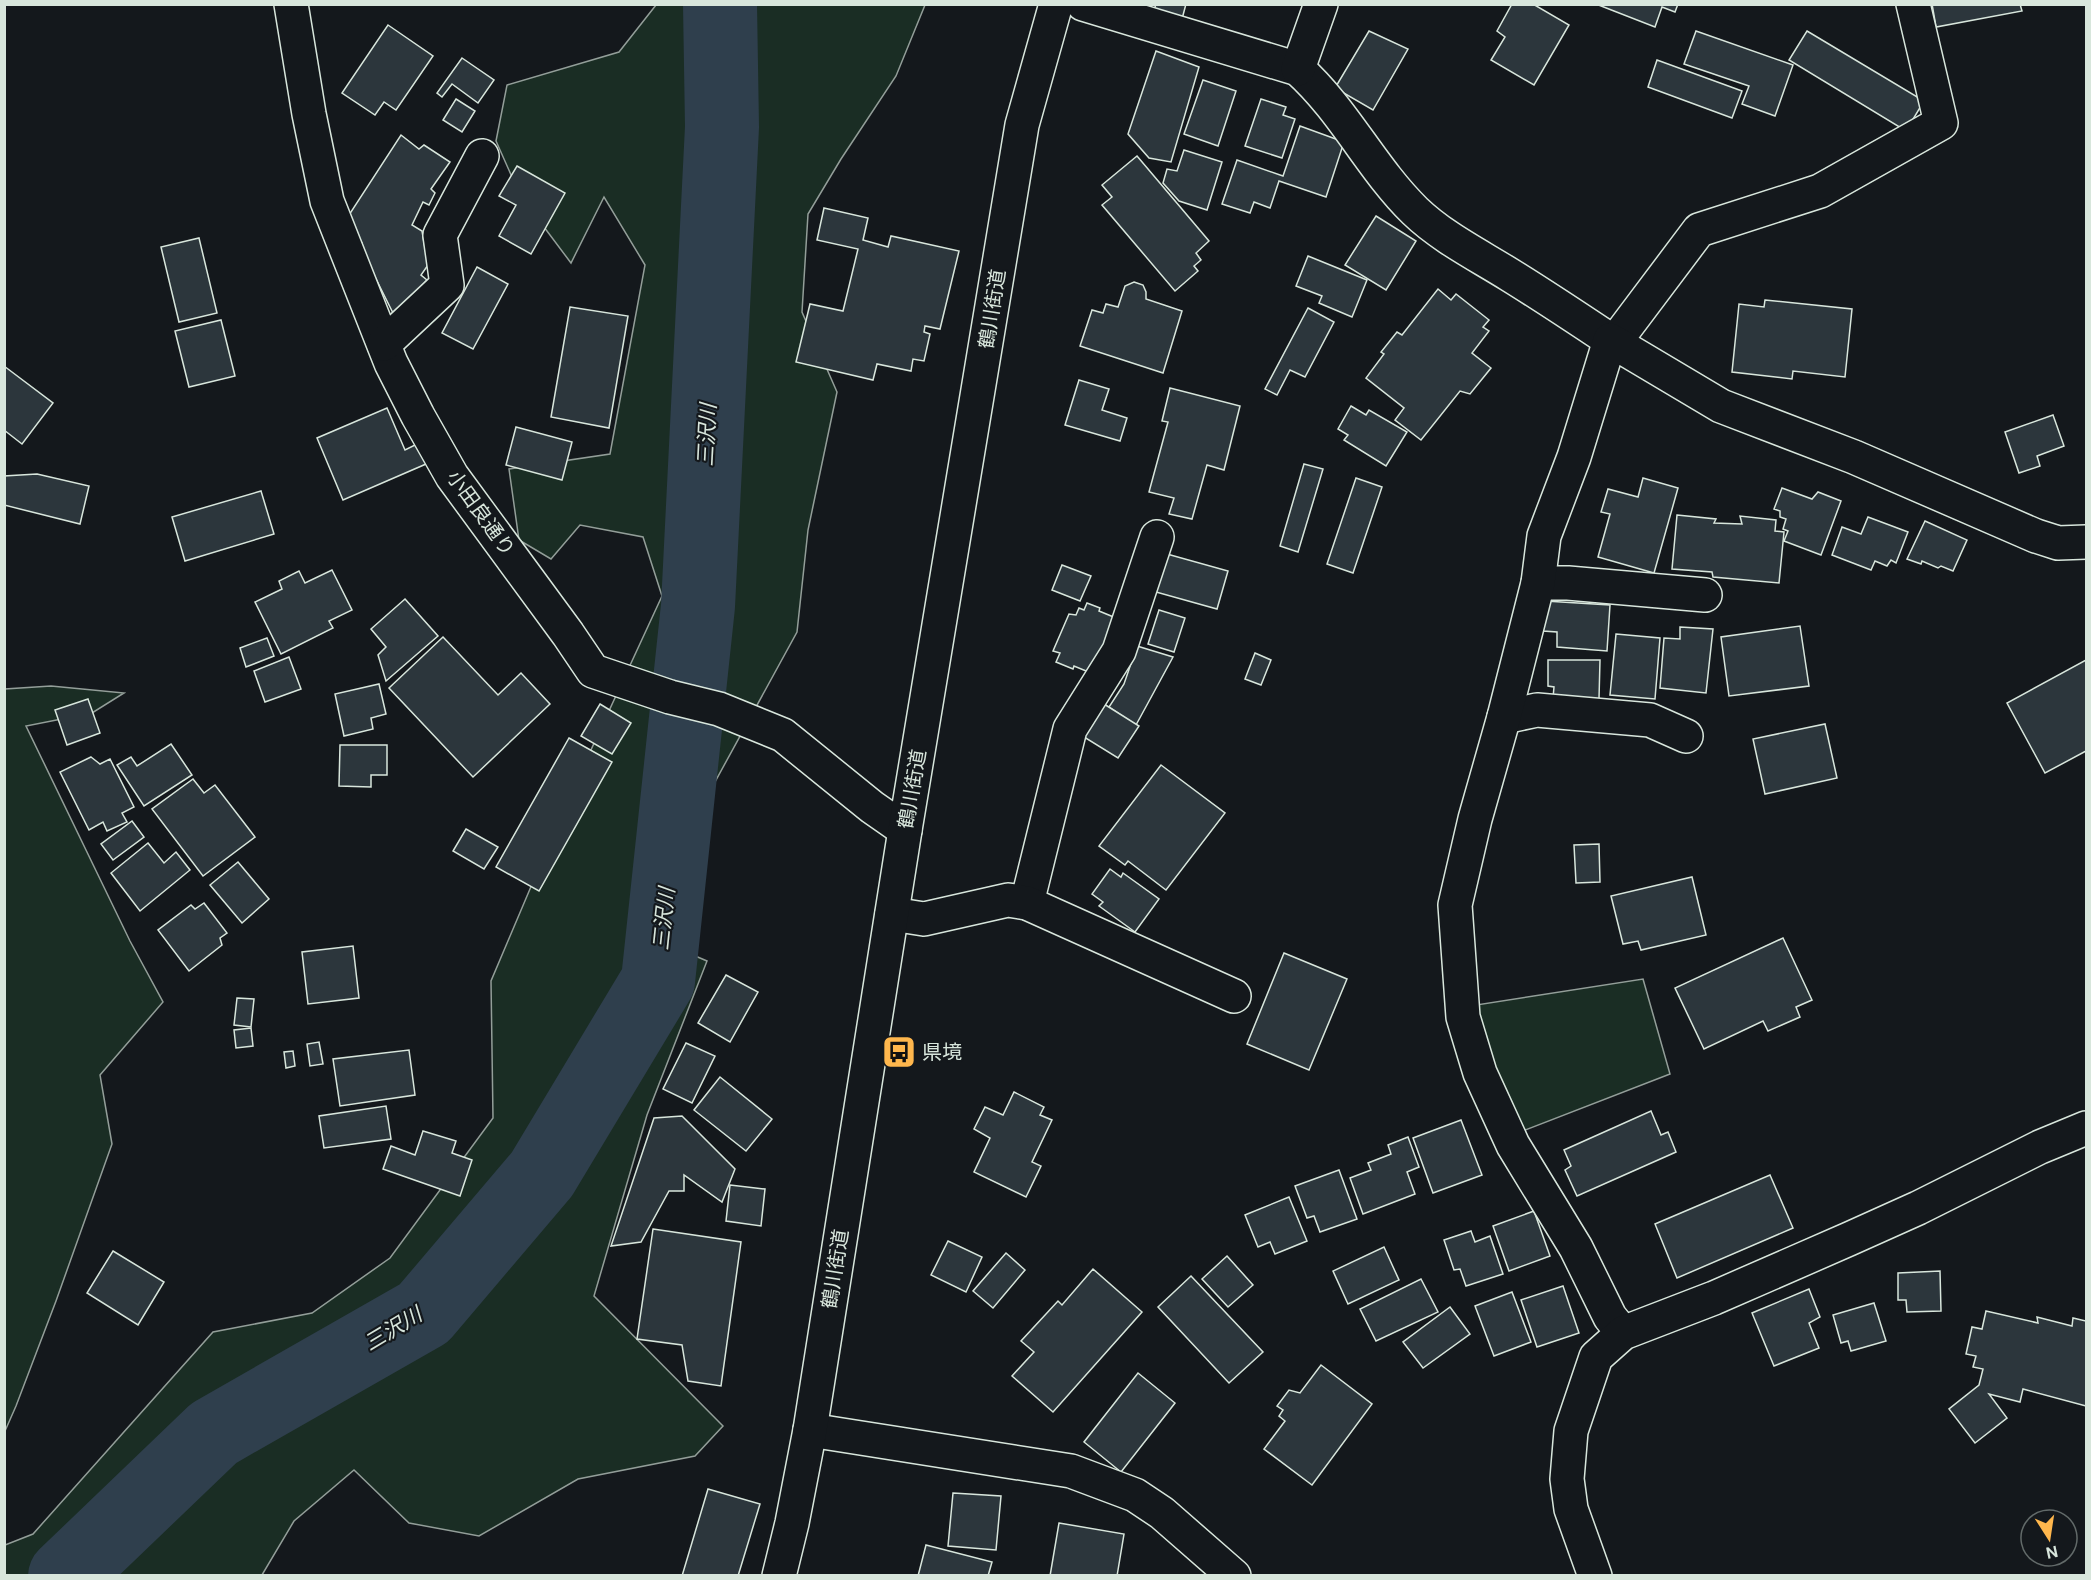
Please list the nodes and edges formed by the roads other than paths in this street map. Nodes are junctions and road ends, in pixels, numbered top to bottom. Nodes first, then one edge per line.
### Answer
1 (291, 4) edge
2 (1056, 4) edge
3 (1083, 4) edge
4 (1321, 4) edge
5 (1913, 4) edge
6 (1298, 69) junction
7 (482, 156) dead end
8 (1612, 342) junction
9 (384, 344) junction
10 (1157, 537) dead end
11 (2086, 542) edge
12 (1538, 583) junction
13 (1705, 595) dead end
14 (1504, 717) junction
15 (1686, 736) dead end
16 (905, 830) junction
17 (1027, 903) junction
18 (892, 914) junction
19 (1234, 996) dead end
20 (2086, 1128) edge
21 (1623, 1333) junction
22 (810, 1430) junction
23 (778, 1575) edge
24 (1234, 1575) edge
25 (1595, 1575) edge

1 - 9 street, 小田良通り
2 - 16 street, 鶴川街道
3 - 6 street
4 - 6 street
5 - 8 street
6 - 8 street
7 - 9 street
8 - 11 street
8 - 12 street
9 - 16 street, 小田良通り
10 - 17 street
12 - 13 street
12 - 14 street
14 - 15 street
14 - 21 street
16 - 18 street, 鶴川街道
17 - 18 street
17 - 19 street
18 - 22 street, 鶴川街道
20 - 21 street
21 - 25 street
22 - 23 street, 鶴川街道
22 - 24 street

